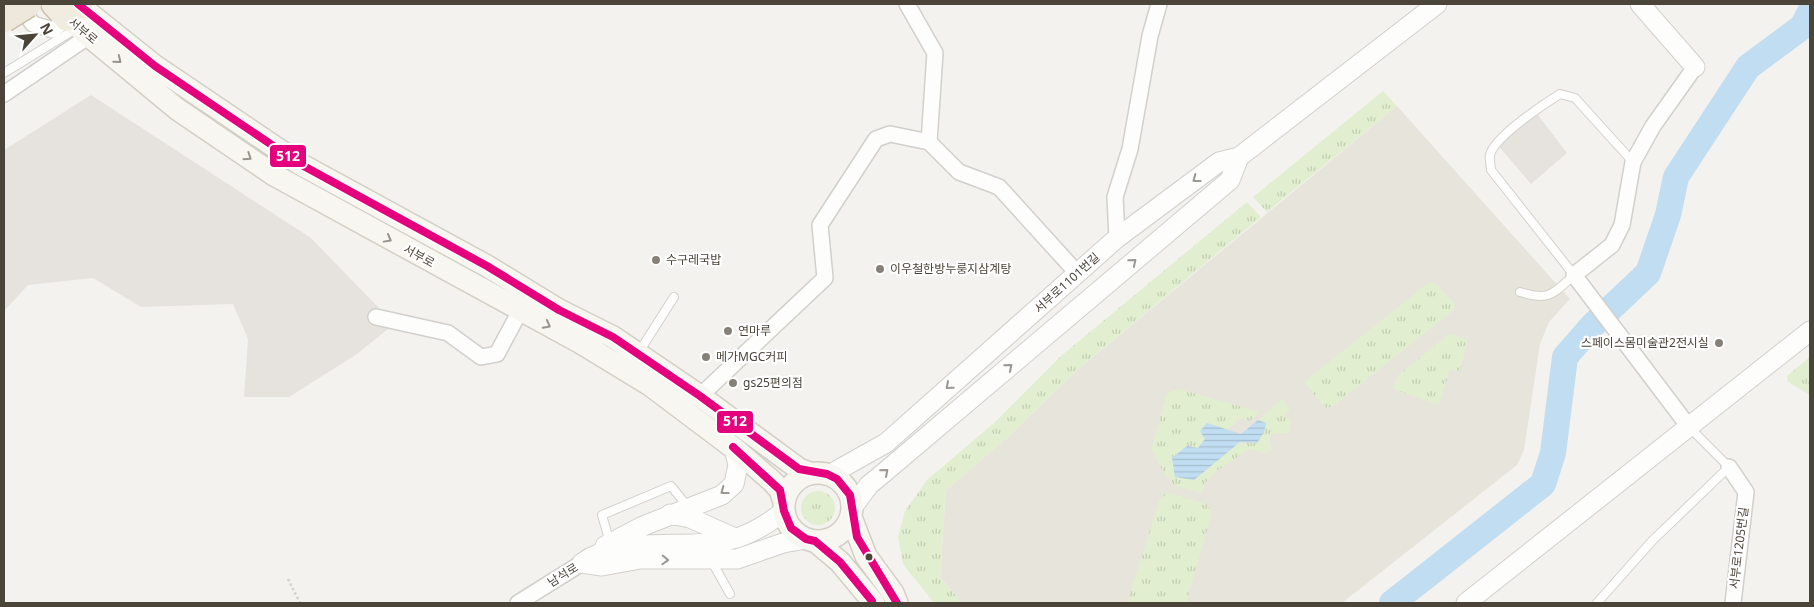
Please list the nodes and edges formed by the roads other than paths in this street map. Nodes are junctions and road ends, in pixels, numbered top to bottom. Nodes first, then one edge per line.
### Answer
1 (18, 4) edge
2 (28, 4) edge
3 (907, 4) edge
4 (1160, 4) edge
5 (1436, 4) edge
6 (1640, 4) edge
7 (80, 13) edge
8 (4, 19) edge
9 (1694, 68) joint
10 (4, 73) edge
11 (4, 94) edge
12 (929, 142) junction
13 (1239, 157) junction
14 (1634, 162) junction
15 (1117, 238) junction
16 (1078, 274) junction
17 (1574, 275) junction
18 (1520, 292) dead end
19 (674, 297) dead end
20 (520, 311) junction
21 (376, 317) dead end
22 (1810, 330) edge
23 (638, 354) junction
24 (700, 396) junction
25 (1689, 427) junction
26 (734, 448) junction
27 (1729, 467) junction
28 (820, 474) junction
29 (784, 506) junction
30 (688, 507) junction
31 (852, 512) junction
32 (670, 514) junction
33 (736, 538) junction
34 (811, 540) junction
35 (610, 543) junction
36 (588, 559) junction
37 (712, 560) junction
38 (730, 594) dead end
39 (518, 603) edge
40 (874, 603) edge
41 (897, 603) edge
42 (1466, 603) edge
43 (1597, 603) edge
44 (1733, 603) edge

1 - 7 street
2 - 8 highway, bridge
3 - 12 street
4 - 15 street
5 - 13 street
6 - 9 street
7 - 10 lane
7 - 11 street
7 -> 20 main road, 서부로
7 - 23 main road, 서부로
9 - 14 street
12 - 16 street
12 - 24 street
13 -> 15 street, 서부로1101번길
31 -> 13 street
14 - 17 street
14 - 17 lane
15 - 16 street, 서부로1101번길
16 -> 28 street, 서부로1101번길
17 - 18 lane
17 - 25 street
19 - 23 lane
20 - 21 street
20 -> 26 main road, 서부로
22 - 25 street
23 - 24 main road, 서부로
24 - 28 main road, 서부로
25 - 27 lane
25 - 42 street
26 - 29 main road, 서부로
26 -> 30 street
27 - 43 lane
27 - 44 street, 서부로1205번길
28 - 29 main road
28 - 31 main road
29 - 33 street
29 - 34 main road
30 - 32 street
30 - 35 lane
31 - 34 main road
31 - 41 main road
32 - 33 street
32 - 35 street
33 - 36 street
34 - 37 street
34 - 40 main road
35 - 36 street
36 -> 37 street
36 - 39 street, 남석로
37 - 38 lane

